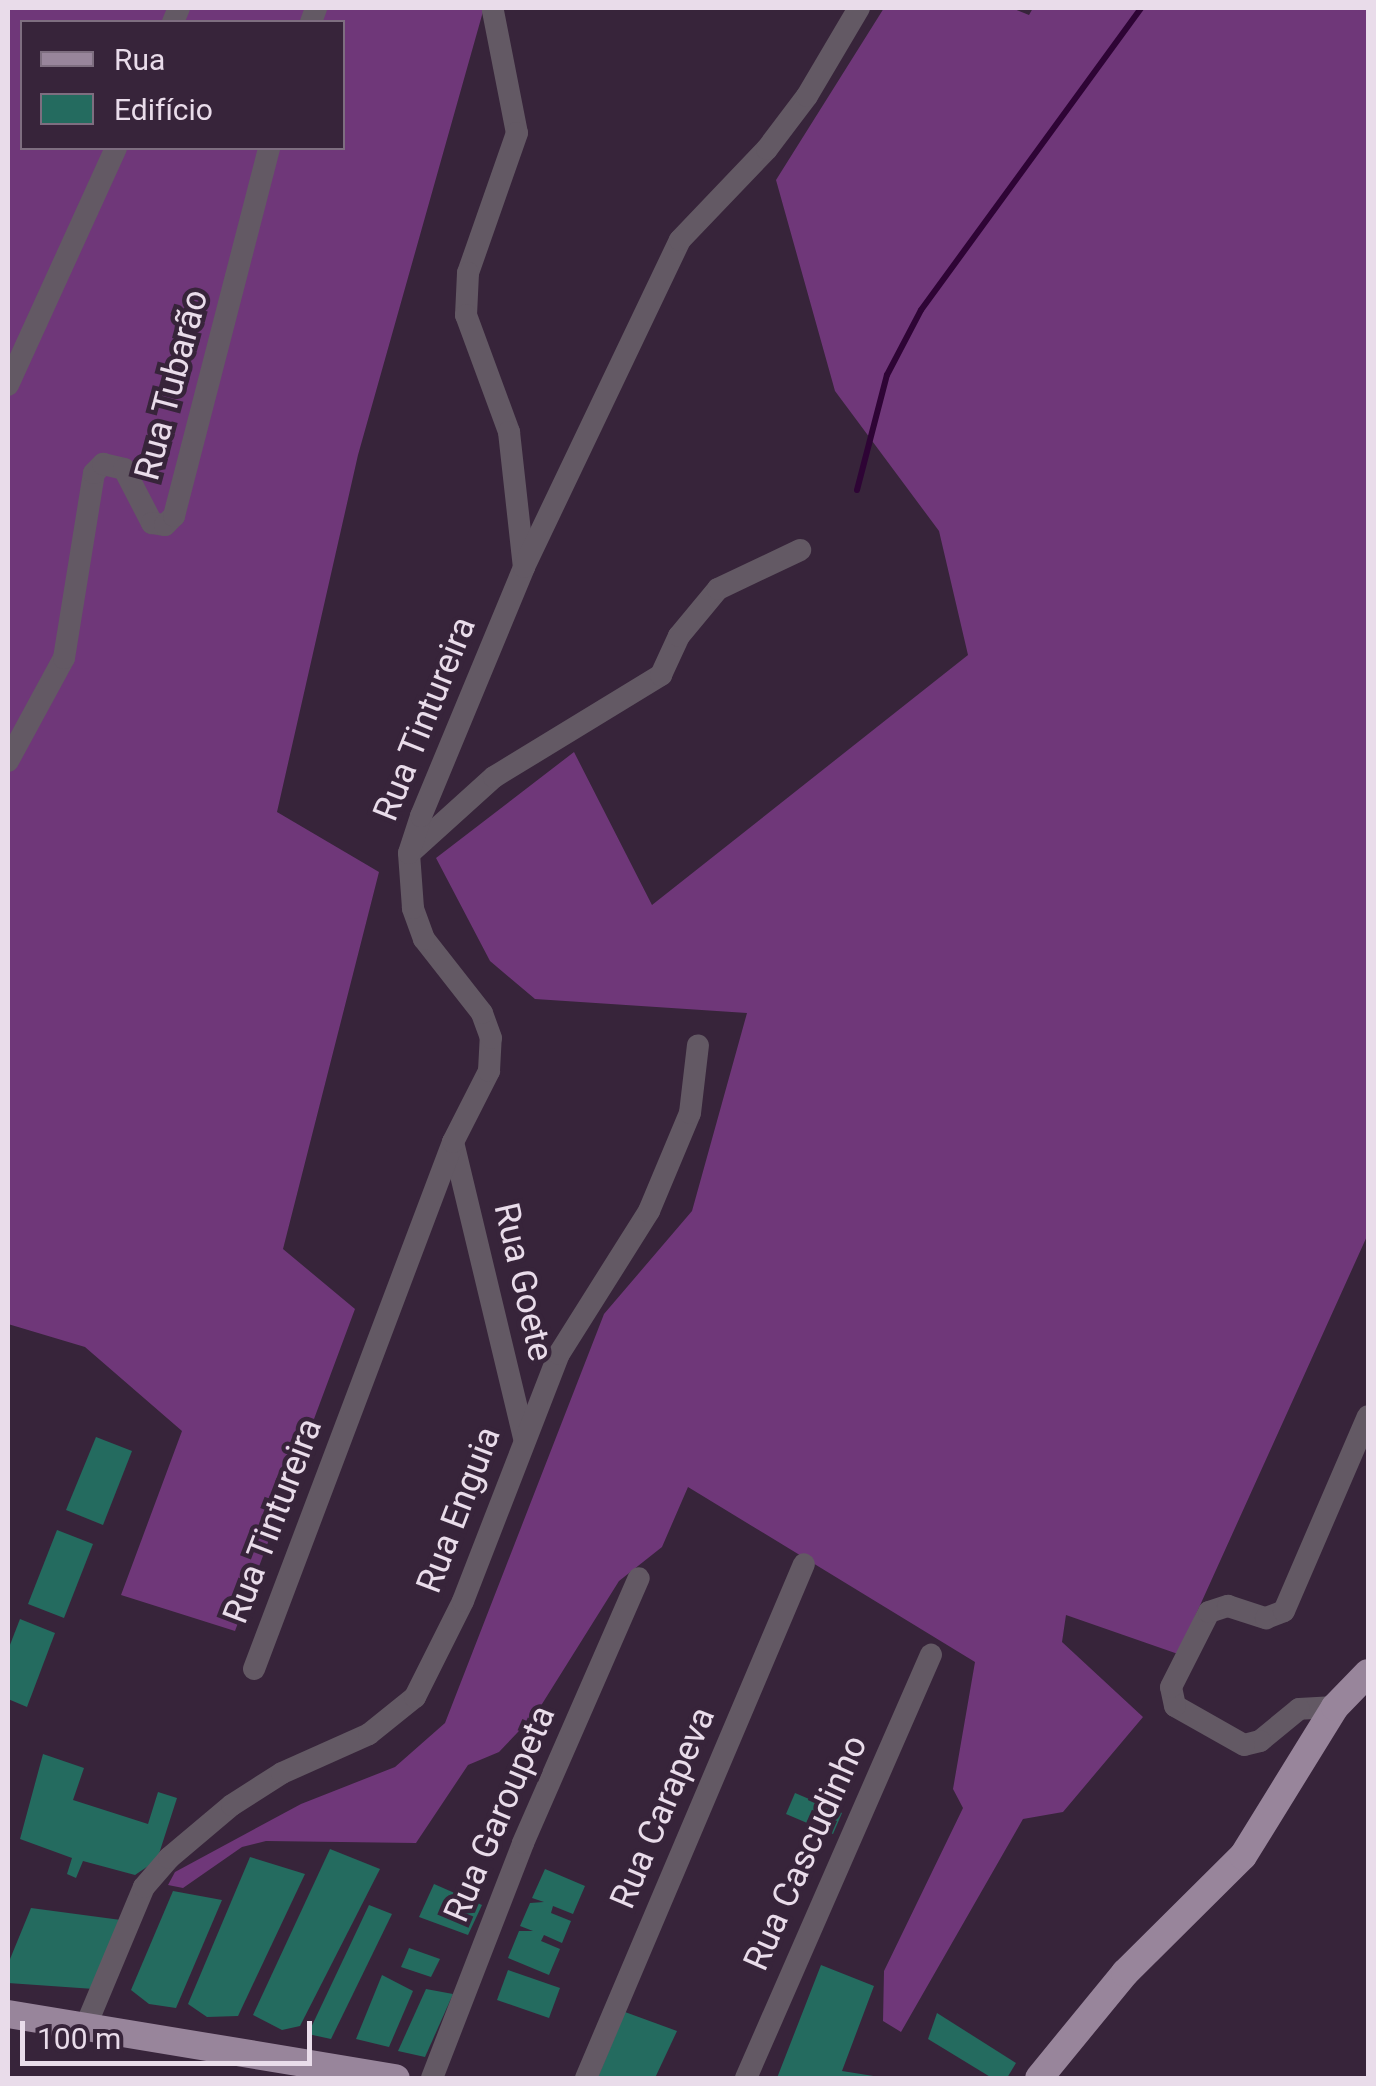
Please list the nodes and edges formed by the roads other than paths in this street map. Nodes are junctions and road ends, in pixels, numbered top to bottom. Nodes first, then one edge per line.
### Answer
1 (858, 8) edge
2 (493, 12) dead end
3 (115, 150) edge
4 (267, 150) edge
5 (8, 384) edge
6 (800, 550) dead end
7 (524, 567) junction
8 (8, 761) edge
9 (409, 853) junction
10 (698, 1044) dead end
11 (453, 1142) junction
12 (1368, 1416) edge
13 (524, 1438) junction
14 (804, 1564) dead end
15 (639, 1578) dead end
16 (931, 1655) dead end
17 (254, 1669) dead end
18 (1368, 1673) edge
19 (1336, 1707) junction
20 (8, 2014) edge
21 (86, 2023) junction
22 (1044, 2077) edge
23 (396, 2078) edge
24 (432, 2078) edge
25 (586, 2078) edge
26 (746, 2078) edge

1 - 7 street, Rua Tintureira
2 - 7 street
3 - 5 street
4 - 8 street, Rua Tubarão
6 - 9 street
7 - 9 street, Rua Tintureira
9 - 11 street, Rua Tintureira
10 - 13 street, Rua Enguia
11 - 13 street, Rua Goete
11 - 17 street, Rua Tintureira
12 - 19 street
13 - 21 street, Rua Enguia
14 - 25 street, Rua Carapeva
15 - 24 street, Rua Garoupeta
16 - 26 street, Rua Cascudinho
18 - 19 main road
19 - 22 main road
20 - 21 main road
21 - 23 main road

